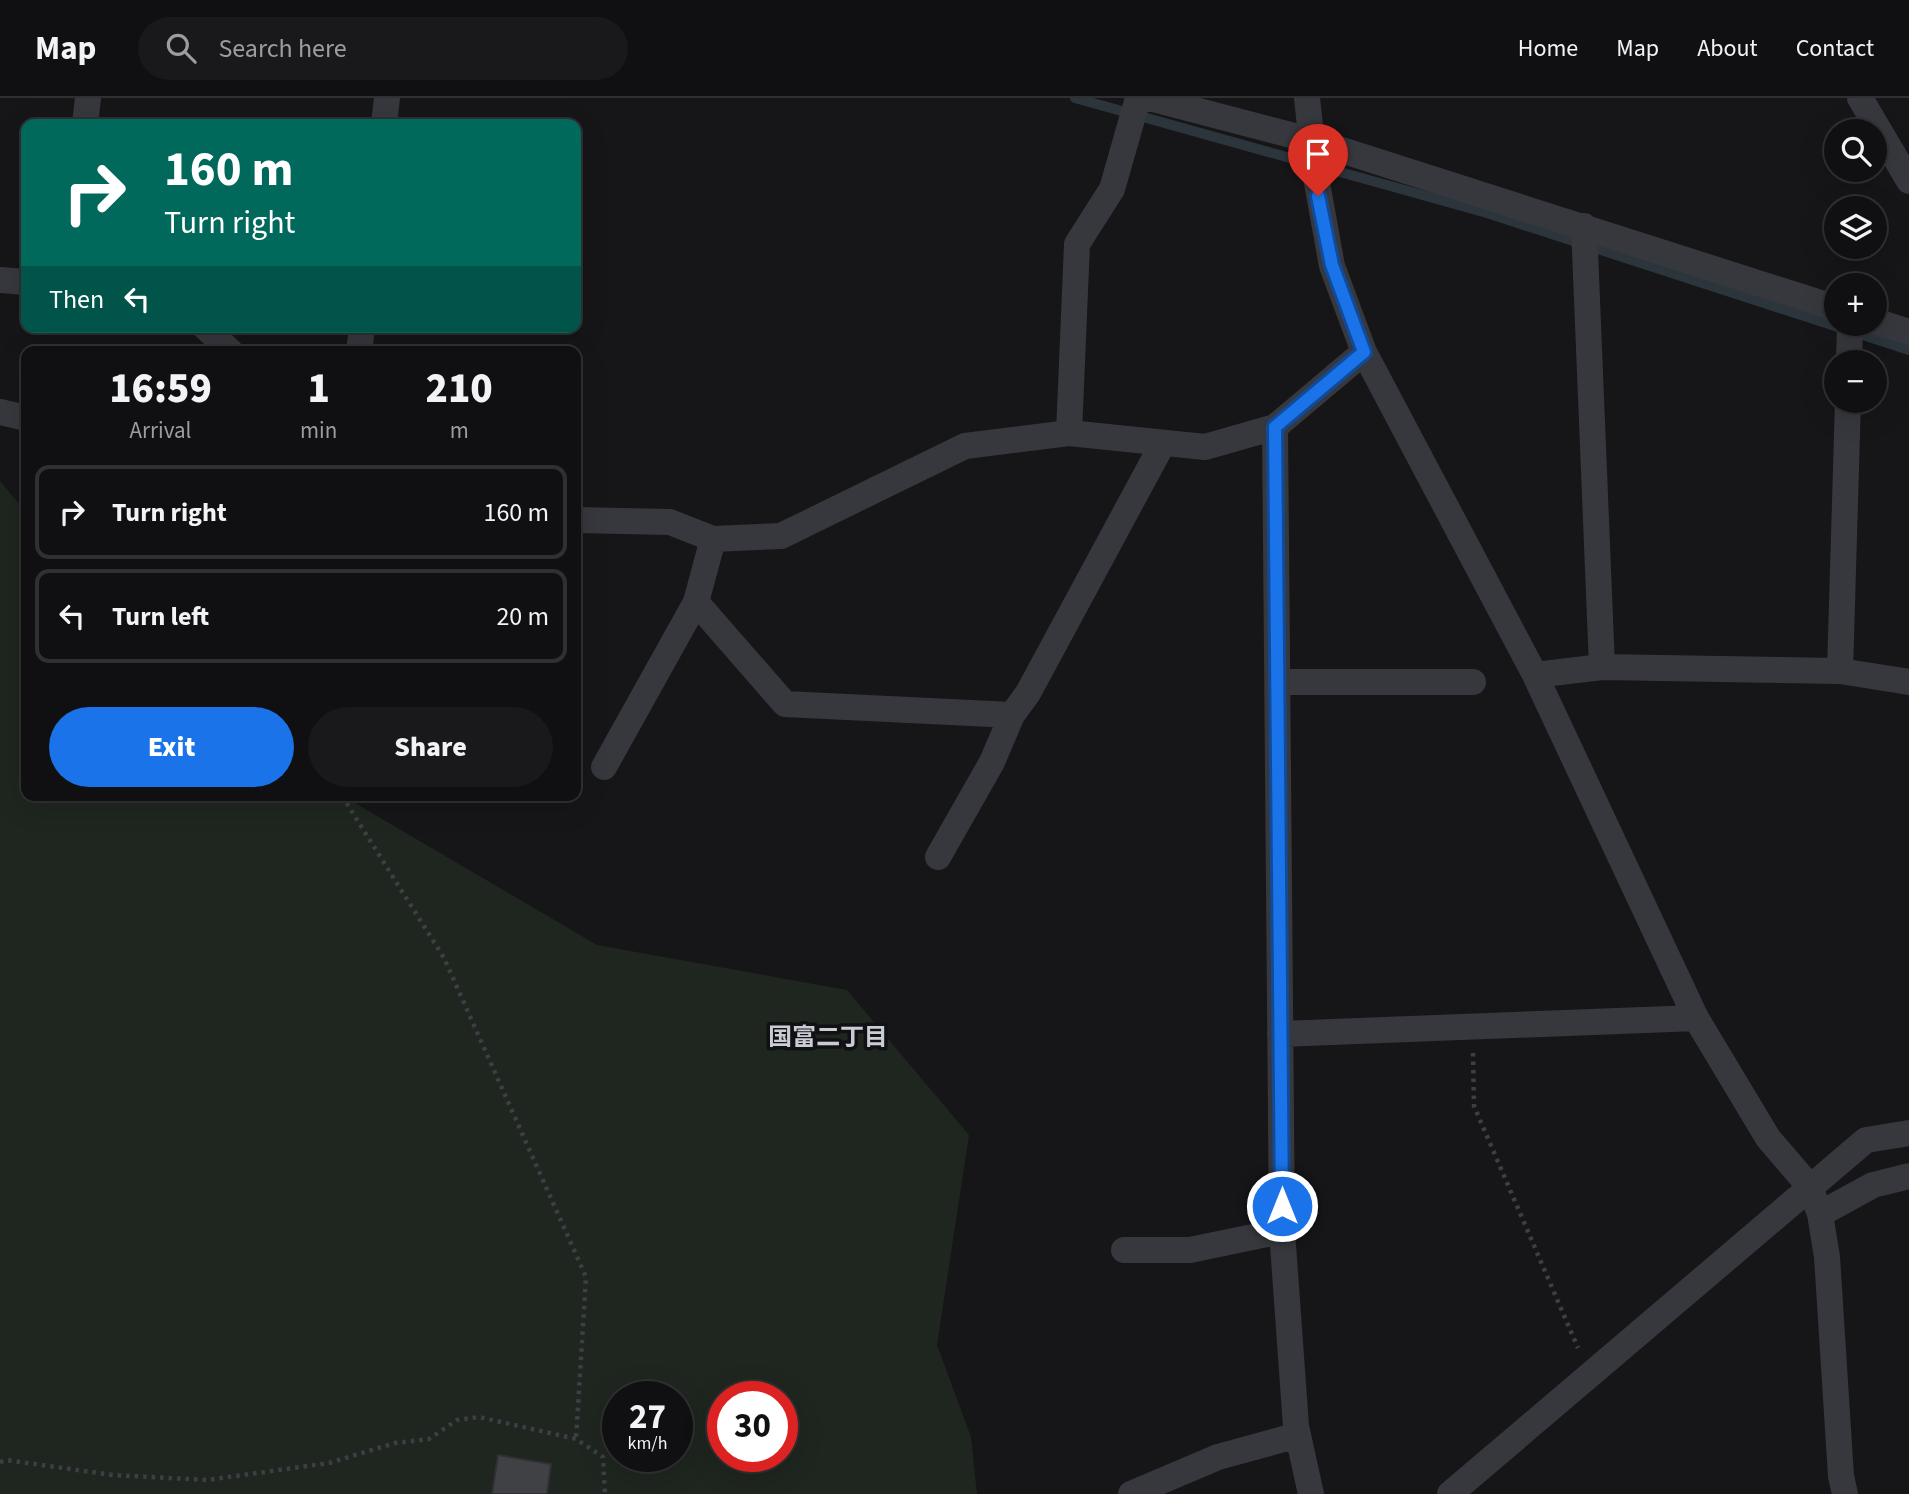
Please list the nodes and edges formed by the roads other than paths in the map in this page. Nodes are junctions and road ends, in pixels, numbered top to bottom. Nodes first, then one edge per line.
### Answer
1 (88, 98) edge
2 (387, 98) edge
3 (1307, 98) edge
4 (1860, 98) edge
5 (1148, 104) edge
6 (86, 119) edge
7 (385, 119) edge
8 (1312, 154) junction
9 (1909, 181) edge
10 (1585, 239) junction
11 (0, 280) edge
12 (21, 282) edge
13 (1824, 305) edge
14 (1887, 325) edge
15 (1909, 332) edge
16 (211, 333) edge
17 (225, 346) edge
18 (1364, 352) junction
19 (0, 412) edge
20 (1848, 413) edge
21 (21, 417) edge
22 (1275, 427) junction
23 (1069, 433) junction
24 (1163, 443) junction
25 (581, 520) edge
26 (713, 539) junction
27 (695, 602) junction
28 (1602, 667) junction
29 (1840, 671) junction
30 (1535, 675) junction
31 (1278, 682) junction
32 (1473, 682) dead end
33 (1909, 682) edge
34 (1012, 715) junction
35 (604, 767) dead end
36 (939, 857) dead end
37 (1696, 1018) junction
38 (1280, 1034) junction
39 (1909, 1133) edge
40 (1909, 1176) edge
41 (1810, 1187) junction
42 (1820, 1214) junction
43 (1282, 1231) junction
44 (1124, 1250) dead end
45 (1298, 1435) junction
46 (1130, 1494) edge
47 (1311, 1494) edge
48 (1450, 1494) edge
49 (1845, 1494) edge

1 - 6 street
2 - 7 street
3 - 8 street
4 - 9 street
5 - 8 street
5 - 23 street
8 - 10 street
8 - 18 street
10 - 13 street
10 - 28 street
11 - 12 street
14 - 15 street
16 - 17 street
18 - 22 street
18 - 30 street
19 - 21 street
20 - 29 street
22 - 24 street
22 - 31 street
23 - 24 street
23 - 26 street
24 - 34 street
25 - 26 street
26 - 27 street
27 - 34 street
27 - 35 street
28 - 29 street
28 - 30 street
29 - 33 street
30 - 37 street
31 - 32 street
31 - 38 street
34 - 36 street
37 - 38 street
37 - 41 street
38 - 43 street
39 - 41 street
40 - 42 street
41 - 42 street
41 - 48 street
42 - 49 street
43 - 44 street
43 - 45 street
45 - 46 street
45 - 47 street

